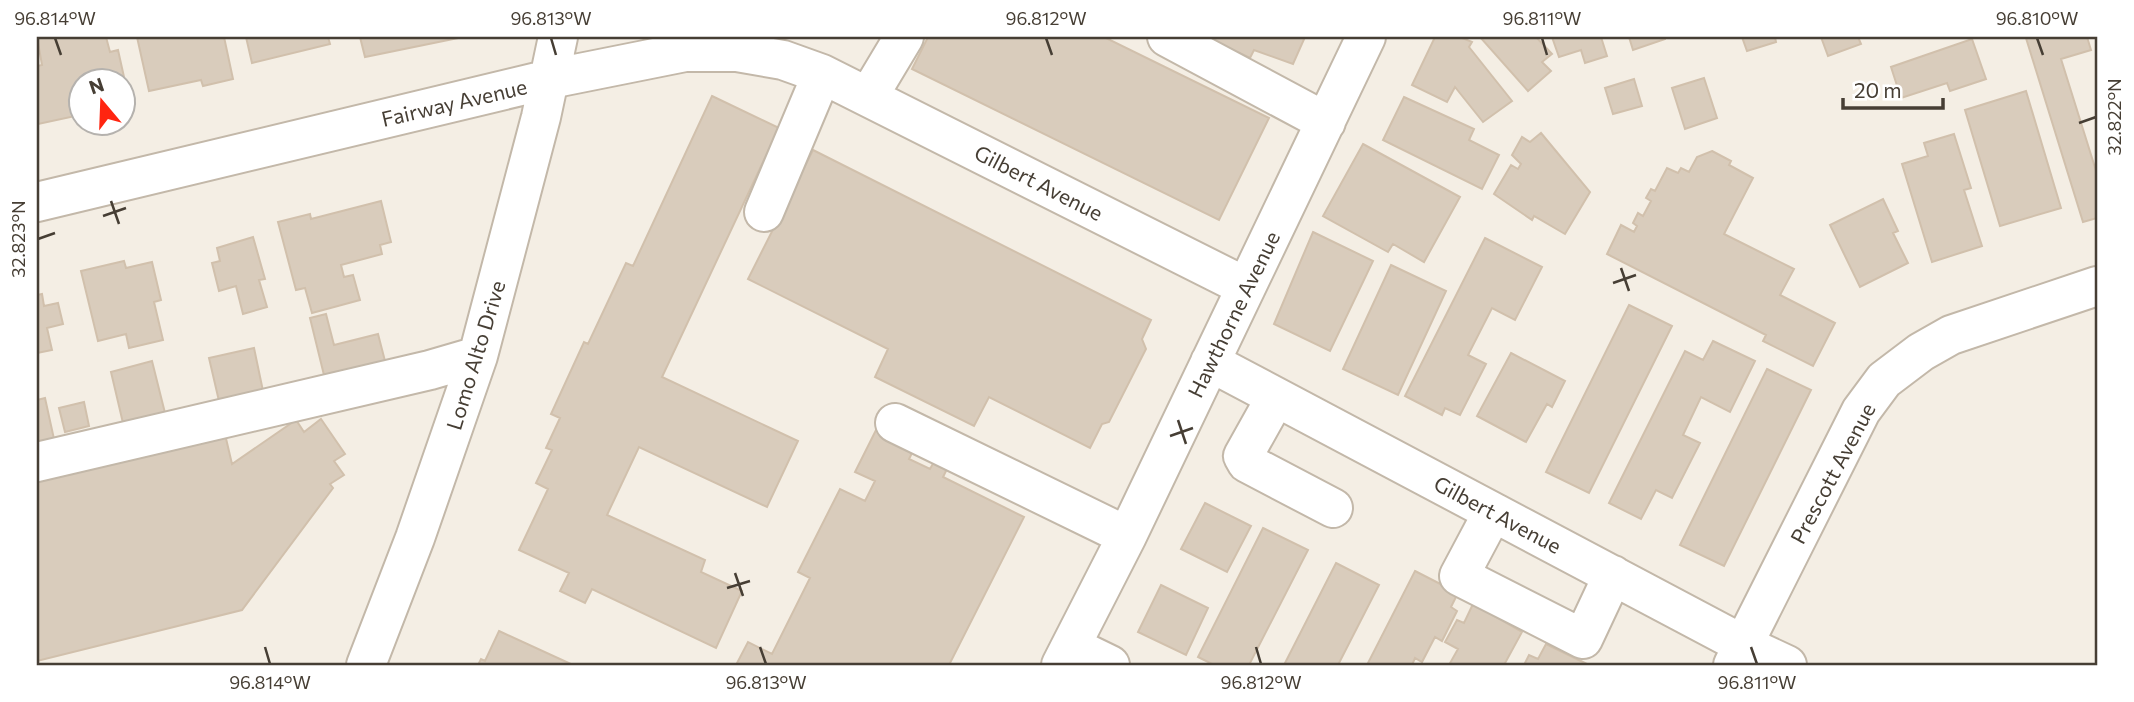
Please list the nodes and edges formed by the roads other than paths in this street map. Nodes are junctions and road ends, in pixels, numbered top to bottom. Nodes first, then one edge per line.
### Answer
1 (558, 37) edge
2 (904, 37) edge
3 (1167, 37) edge
4 (1366, 37) edge
5 (822, 74) junction
6 (550, 79) junction
7 (869, 97) junction
8 (1326, 122) junction
9 (37, 202) edge
10 (764, 212) dead end
11 (2097, 286) edge
12 (1246, 287) junction
13 (478, 356) junction
14 (1210, 362) junction
15 (1276, 397) junction
16 (895, 423) dead end
17 (37, 462) edge
18 (1333, 508) dead end
19 (1493, 512) junction
20 (1127, 536) junction
21 (1613, 575) junction
22 (1738, 655) edge
23 (1066, 656) edge
24 (366, 665) edge
25 (1110, 665) edge
26 (1787, 665) edge

1 - 6 street, Lomo Alto Drive
2 - 7 street
3 - 8 street
4 - 8 street, Hawthorne Avenue
5 - 6 street, Fairway Avenue
5 - 7 street, Fairway Avenue
5 - 10 street
6 - 9 street, Fairway Avenue
6 - 13 street, Lomo Alto Drive
7 - 12 street, Gilbert Avenue
8 - 12 street, Hawthorne Avenue
11 - 22 street, Prescott Avenue
12 - 14 street, Hawthorne Avenue
13 - 17 street
13 - 24 street, Lomo Alto Drive
14 - 15 street, Gilbert Avenue
14 - 20 street, Hawthorne Avenue
15 - 18 street
15 - 19 street, Gilbert Avenue
16 - 20 street
19 - 21 street, Gilbert Avenue
19 - 21 street
20 - 23 street, Hawthorne Avenue
21 - 22 street, Gilbert Avenue
22 - 26 street, Gilbert Avenue
23 - 25 street

